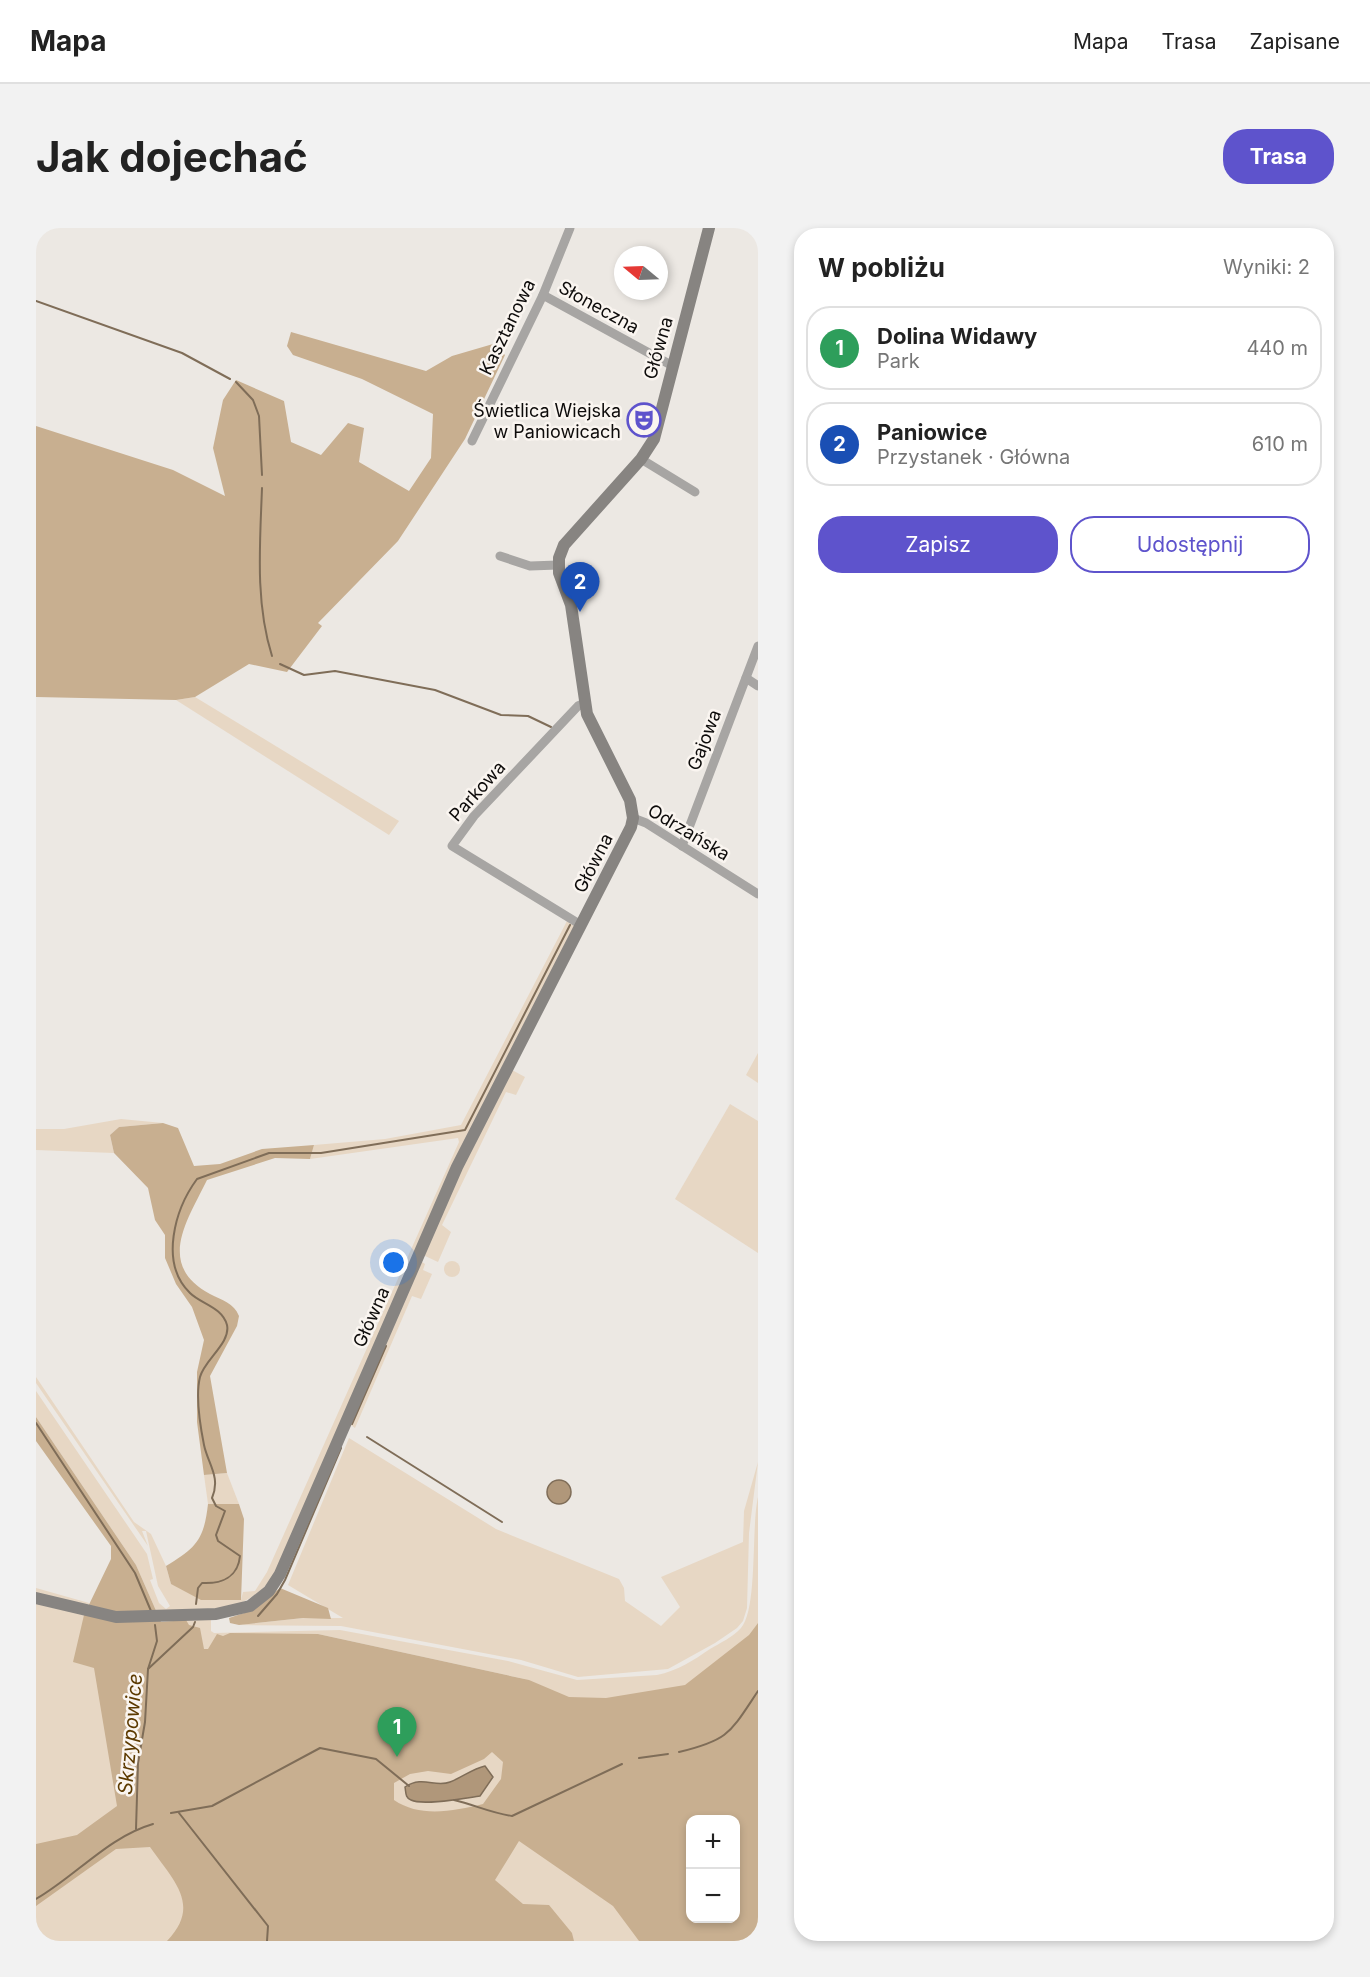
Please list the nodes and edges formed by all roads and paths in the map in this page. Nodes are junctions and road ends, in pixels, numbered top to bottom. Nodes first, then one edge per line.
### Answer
1 (570, 228) edge
2 (709, 228) edge
3 (543, 295) junction
4 (671, 365) junction
5 (472, 441) dead end
6 (640, 459) junction
7 (695, 492) dead end
8 (500, 556) dead end
9 (558, 565) junction
10 (758, 646) edge
11 (746, 678) junction
12 (758, 686) edge
13 (585, 703) junction
14 (633, 818) junction
15 (682, 846) junction
16 (758, 894) edge
17 (581, 925) junction
18 (36, 1598) edge

1 - 3 street, Kasztanowa
2 - 4 street, Główna
3 - 4 street, Słoneczna
3 - 5 street, Kasztanowa
4 - 6 street, Główna
6 - 7 street
6 - 9 street, Główna
8 - 9 street
9 - 13 street
10 - 11 street, Gajowa
11 - 12 street
11 - 15 street, Gajowa
13 - 14 street
13 - 17 street, Parkowa
14 - 15 street, Odrzańska
14 - 17 street, Główna
15 - 16 street, Odrzańska
17 - 18 street, Główna

